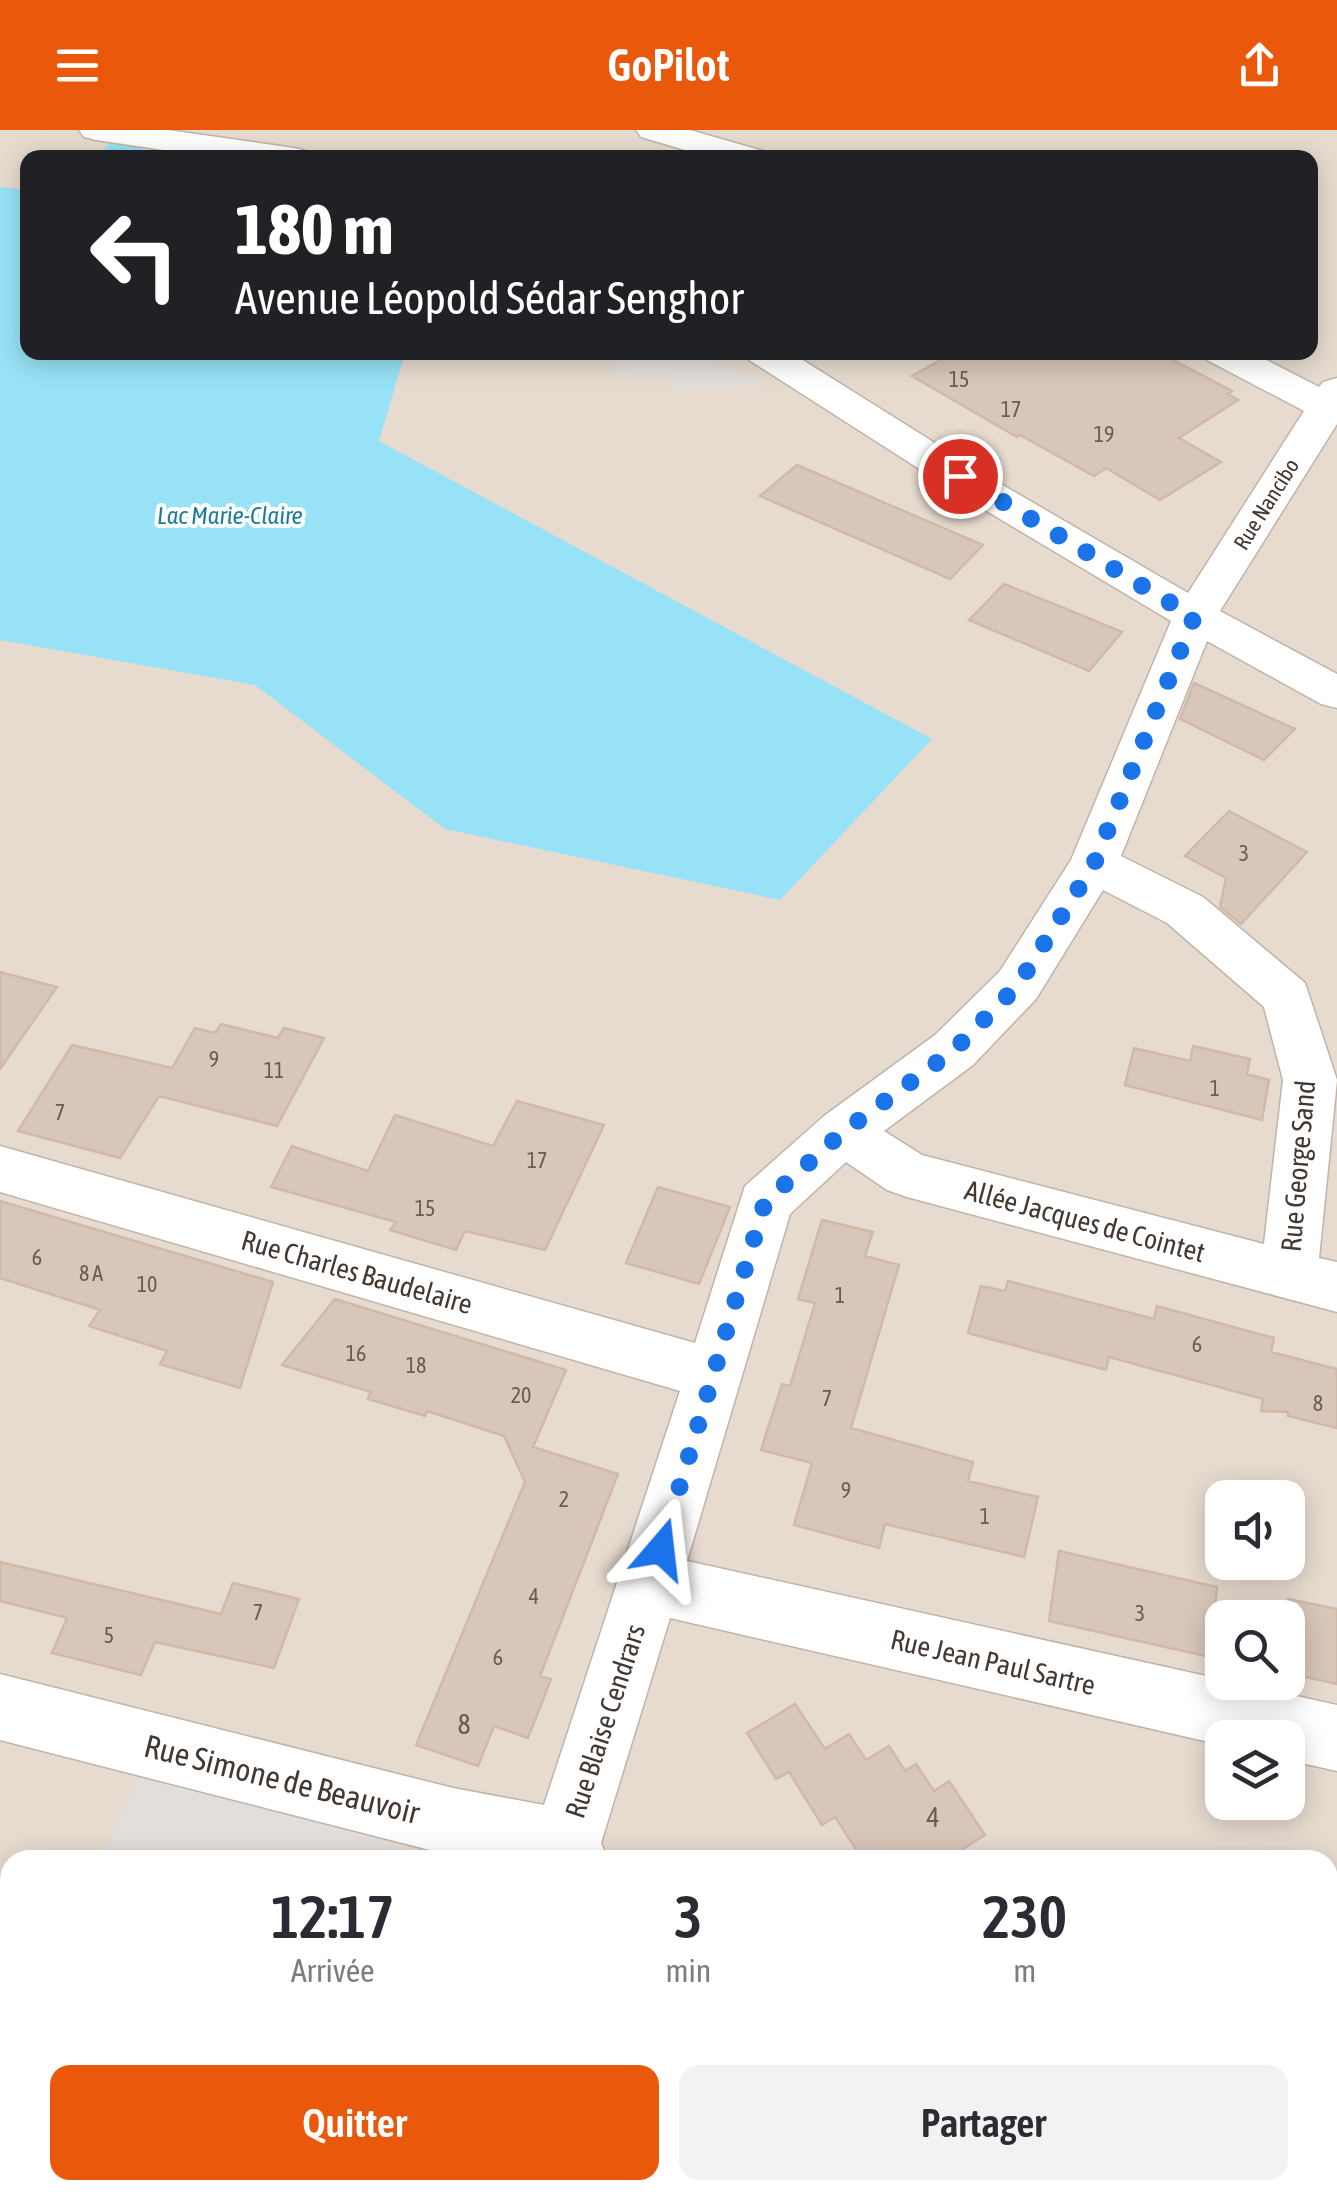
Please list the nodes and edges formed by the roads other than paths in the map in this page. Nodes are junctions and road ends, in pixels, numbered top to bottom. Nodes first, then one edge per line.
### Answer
1 (97, 130) edge
2 (653, 130) edge
3 (226, 138) edge
4 (267, 150) edge
5 (723, 150) edge
6 (774, 360) edge
7 (1239, 360) edge
8 (1334, 403) edge
9 (1194, 617) junction
10 (1337, 692) edge
11 (1094, 864) junction
12 (843, 1132) junction
13 (0, 1168) edge
14 (1313, 1281) edge
15 (715, 1375) junction
16 (650, 1584) junction
17 (0, 1707) edge
18 (1337, 1738) edge
19 (562, 1850) edge
20 (571, 1850) edge

1 - 3 street
2 - 5 street
3 - 4 street
6 - 9 street
7 - 8 street
8 - 9 street, Rue Nancibo
9 - 10 street
9 - 11 street, Rue Blaise Cendrars
11 - 12 street, Rue Blaise Cendrars
11 - 14 street, Rue George Sand
12 - 14 street, Allée Jacques de Cointet
12 - 15 street, Rue Blaise Cendrars
13 - 15 street, Rue Charles Baudelaire
15 - 16 street, Rue Blaise Cendrars
16 - 18 street, Rue Jean Paul Sartre
16 - 20 street, Rue Blaise Cendrars
17 - 19 street, Rue Simone de Beauvoir

